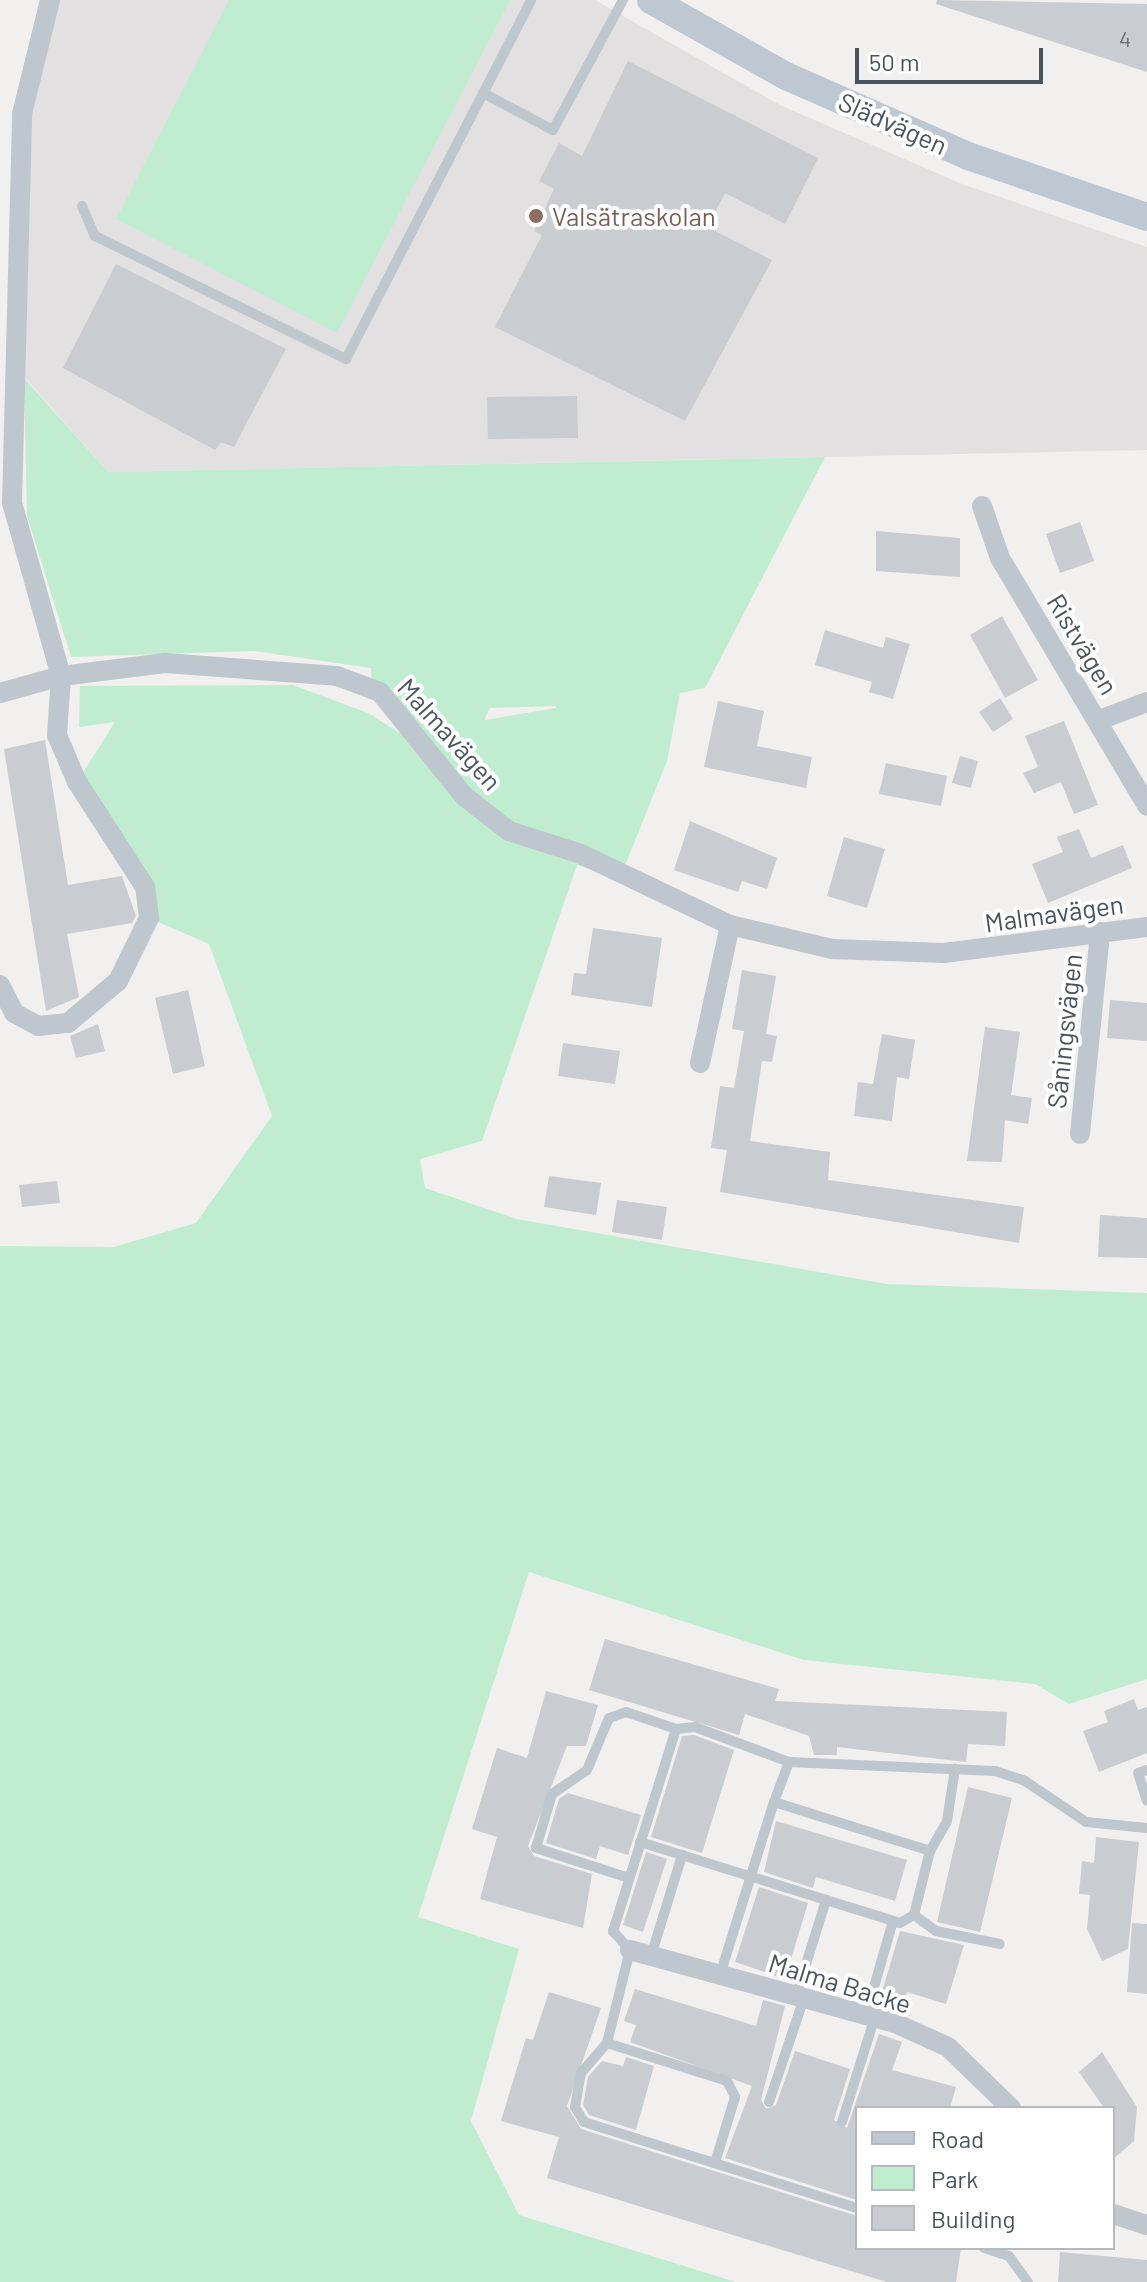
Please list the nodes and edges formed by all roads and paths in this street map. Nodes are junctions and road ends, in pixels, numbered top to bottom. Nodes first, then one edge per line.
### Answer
1 (50, 0) edge
2 (531, 0) edge
3 (623, 0) edge
4 (651, 0) edge
5 (483, 93) junction
6 (82, 206) dead end
7 (1147, 217) edge
8 (982, 506) dead end
9 (61, 676) junction
10 (0, 693) edge
11 (1147, 702) edge
12 (1099, 720) junction
13 (1147, 806) edge
14 (730, 925) junction
15 (1147, 927) edge
16 (1100, 932) junction
17 (0, 985) edge
18 (700, 1063) dead end
19 (1080, 1134) dead end
20 (676, 1729) junction
21 (789, 1762) junction
22 (955, 1769) junction
23 (1147, 1770) edge
24 (1147, 1801) edge
25 (774, 1802) junction
26 (1147, 1828) edge
27 (640, 1842) junction
28 (930, 1851) junction
29 (682, 1855) junction
30 (750, 1876) junction
31 (629, 1878) junction
32 (826, 1900) junction
33 (914, 1915) junction
34 (893, 1921) junction
35 (1000, 1944) dead end
36 (630, 1950) junction
37 (651, 1956) junction
38 (720, 1975) junction
39 (800, 1997) junction
40 (870, 2016) junction
41 (607, 2043) junction
42 (769, 2102) dead end
43 (1009, 2106) edge
44 (842, 2122) dead end
45 (715, 2163) junction
46 (855, 2207) edge
47 (1115, 2215) edge
48 (1147, 2225) edge
49 (990, 2250) edge
50 (1028, 2282) edge

1 - 9 street
2 - 5 lane
3 - 5 lane
4 - 7 street, Slädvägen
5 - 6 lane
8 - 12 street, Ristvägen
9 - 10 street, Malmavägen
9 - 14 street, Malmavägen
9 - 17 street
11 - 12 street
12 - 13 street, Ristvägen
14 - 16 street, Malmavägen
14 - 18 street
15 - 16 street, Malmavägen
16 - 19 street, Såningsvägen
20 - 21 lane
20 - 27 lane
20 - 31 lane
21 - 22 lane
21 - 25 lane
22 - 26 lane
22 - 28 lane
23 - 24 lane
25 - 28 lane
25 - 30 lane
27 - 29 lane
27 - 31 lane
28 - 33 lane
29 - 30 lane
29 - 37 lane
30 - 32 lane
30 - 38 lane
31 - 36 lane
32 - 34 lane
32 - 39 lane
33 - 34 lane
33 - 35 lane
34 - 40 lane
36 - 37 street, Malma Backe
36 - 41 lane
37 - 38 street, Malma Backe
38 - 39 street, Malma Backe
39 - 40 street, Malma Backe
39 - 42 lane
40 - 43 street, Malma Backe
40 - 44 lane
41 - 45 lane
41 - 45 lane
45 - 46 lane
47 - 48 street
49 - 50 lane

